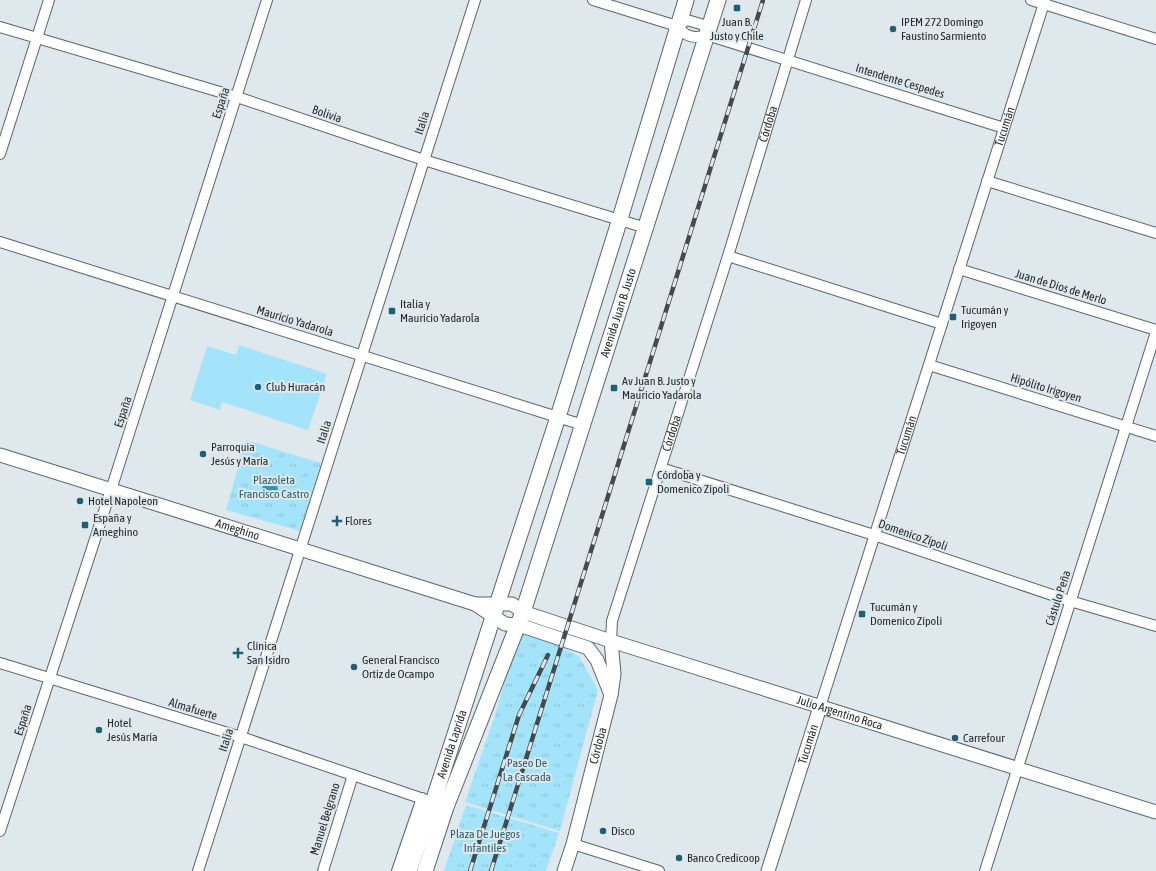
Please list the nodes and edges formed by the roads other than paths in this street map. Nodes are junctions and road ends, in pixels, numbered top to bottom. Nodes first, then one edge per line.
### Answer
1 (49, 0) edge
2 (268, 0) edge
3 (475, 0) edge
4 (593, 0) edge
5 (686, 0) edge
6 (718, 0) edge
7 (806, 0) edge
8 (1031, 0) edge
9 (1044, 2) edge
10 (677, 26) junction
11 (0, 27) edge
12 (707, 35) junction
13 (37, 38) junction
14 (1156, 39) edge
15 (788, 60) junction
16 (237, 97) junction
17 (1004, 128) junction
18 (0, 154) edge
19 (424, 160) junction
20 (987, 181) junction
21 (620, 222) junction
22 (646, 228) junction
23 (1156, 233) edge
24 (0, 242) edge
25 (728, 256) junction
26 (959, 269) junction
27 (173, 297) junction
28 (942, 324) junction
29 (1156, 331) edge
30 (362, 356) junction
31 (929, 365) junction
32 (558, 417) junction
33 (583, 425) junction
34 (1126, 426) junction
35 (1156, 436) edge
36 (0, 455) edge
37 (662, 468) junction
38 (112, 490) junction
39 (874, 535) junction
40 (301, 550) junction
41 (1070, 601) junction
42 (495, 610) junction
43 (521, 618) junction
44 (1156, 626) edge
45 (611, 641) junction
46 (0, 663) edge
47 (51, 679) junction
48 (611, 695) junction
49 (820, 707) junction
50 (241, 737) junction
51 (1017, 768) junction
52 (353, 775) junction
53 (434, 802) junction
54 (1156, 812) edge
55 (0, 831) edge
56 (573, 844) junction
57 (646, 869) edge
58 (198, 871) edge
59 (323, 871) edge
60 (397, 871) edge
61 (408, 871) edge
62 (425, 871) edge
63 (564, 871) edge
64 (659, 871) edge
65 (768, 871) edge
66 (984, 871) edge

1 - 13 street
2 - 16 street, España
3 - 19 street, Italia
4 - 10 street
5 - 10 main road
6 - 12 main road, Avenida Juan B. Justo
7 - 15 street, Córdoba
8 - 9 street
9 - 14 street
9 - 17 street, Tucumán
10 - 12 street
10 - 12 street
10 - 21 main road
11 - 13 street, Bolivia
12 - 15 street, Intendente Cespedes
12 - 22 main road, Avenida Juan B. Justo
13 - 16 street, Bolivia
13 - 18 street
15 - 17 street, Intendente Cespedes
15 - 25 street, Córdoba
16 - 19 street, Bolivia
16 - 27 street, España
17 - 20 street, Tucumán
19 - 21 street, Bolivia
19 - 30 street, Italia
20 - 23 street
20 - 26 street, Tucumán
21 - 22 street, Bolivia
21 - 32 main road
22 - 33 main road, Avenida Juan B. Justo
24 - 27 street, Mauricio Yadarola
25 - 28 street
25 - 37 street, Córdoba
26 - 28 street, Tucumán
26 - 29 street, Juan de Dios de Merlo
27 - 30 street, Mauricio Yadarola
27 - 38 street, España
28 - 31 street, Tucumán
29 - 34 street, Cástulo Peña
30 - 32 street, Mauricio Yadarola
30 - 40 street, Italia
31 - 34 street, Hipólito Irigoyen
31 - 39 street, Tucumán
32 - 33 street, Mauricio Yadarola
32 - 42 main road
33 - 43 main road, Avenida Juan B. Justo
34 - 35 street, Hipólito Irigoyen
34 - 41 street, Cástulo Peña
36 - 38 street, Ameghino
37 - 39 street, Domenico Zípoli
37 - 45 street, Córdoba
38 - 40 street, Ameghino
38 - 47 street, España
39 - 41 street, Domenico Zípoli
39 - 49 street, Tucumán
40 - 42 street, Ameghino
40 - 50 street, Italia
41 - 44 street, Domenico Zípoli
41 - 51 street, Cástulo Peña
42 - 43 street
42 - 43 street, Ameghino
42 - 53 main road, Avenida Laprida
43 - 45 street, Julio Argentino Roca
43 - 48 street
43 - 53 main road, Avenida Laprida
45 - 48 street, Córdoba
45 - 49 street, Julio Argentino Roca
46 - 47 street, Almafuerte
47 - 50 street, Almafuerte
47 - 55 street, España
48 - 56 street, Córdoba
49 - 51 street, Julio Argentino Roca
49 - 65 street, Tucumán
50 - 52 street, Almafuerte
50 - 58 street, Italia
51 - 54 street, Julio Argentino Roca
51 - 66 street, Cástulo Peña
52 - 53 street, Almafuerte
52 - 59 street, Manuel Belgrano
53 - 60 street
53 - 61 main road, Avenida Laprida
53 - 62 main road, Avenida Laprida
56 - 57 street
56 - 63 street, Córdoba
57 - 64 street

